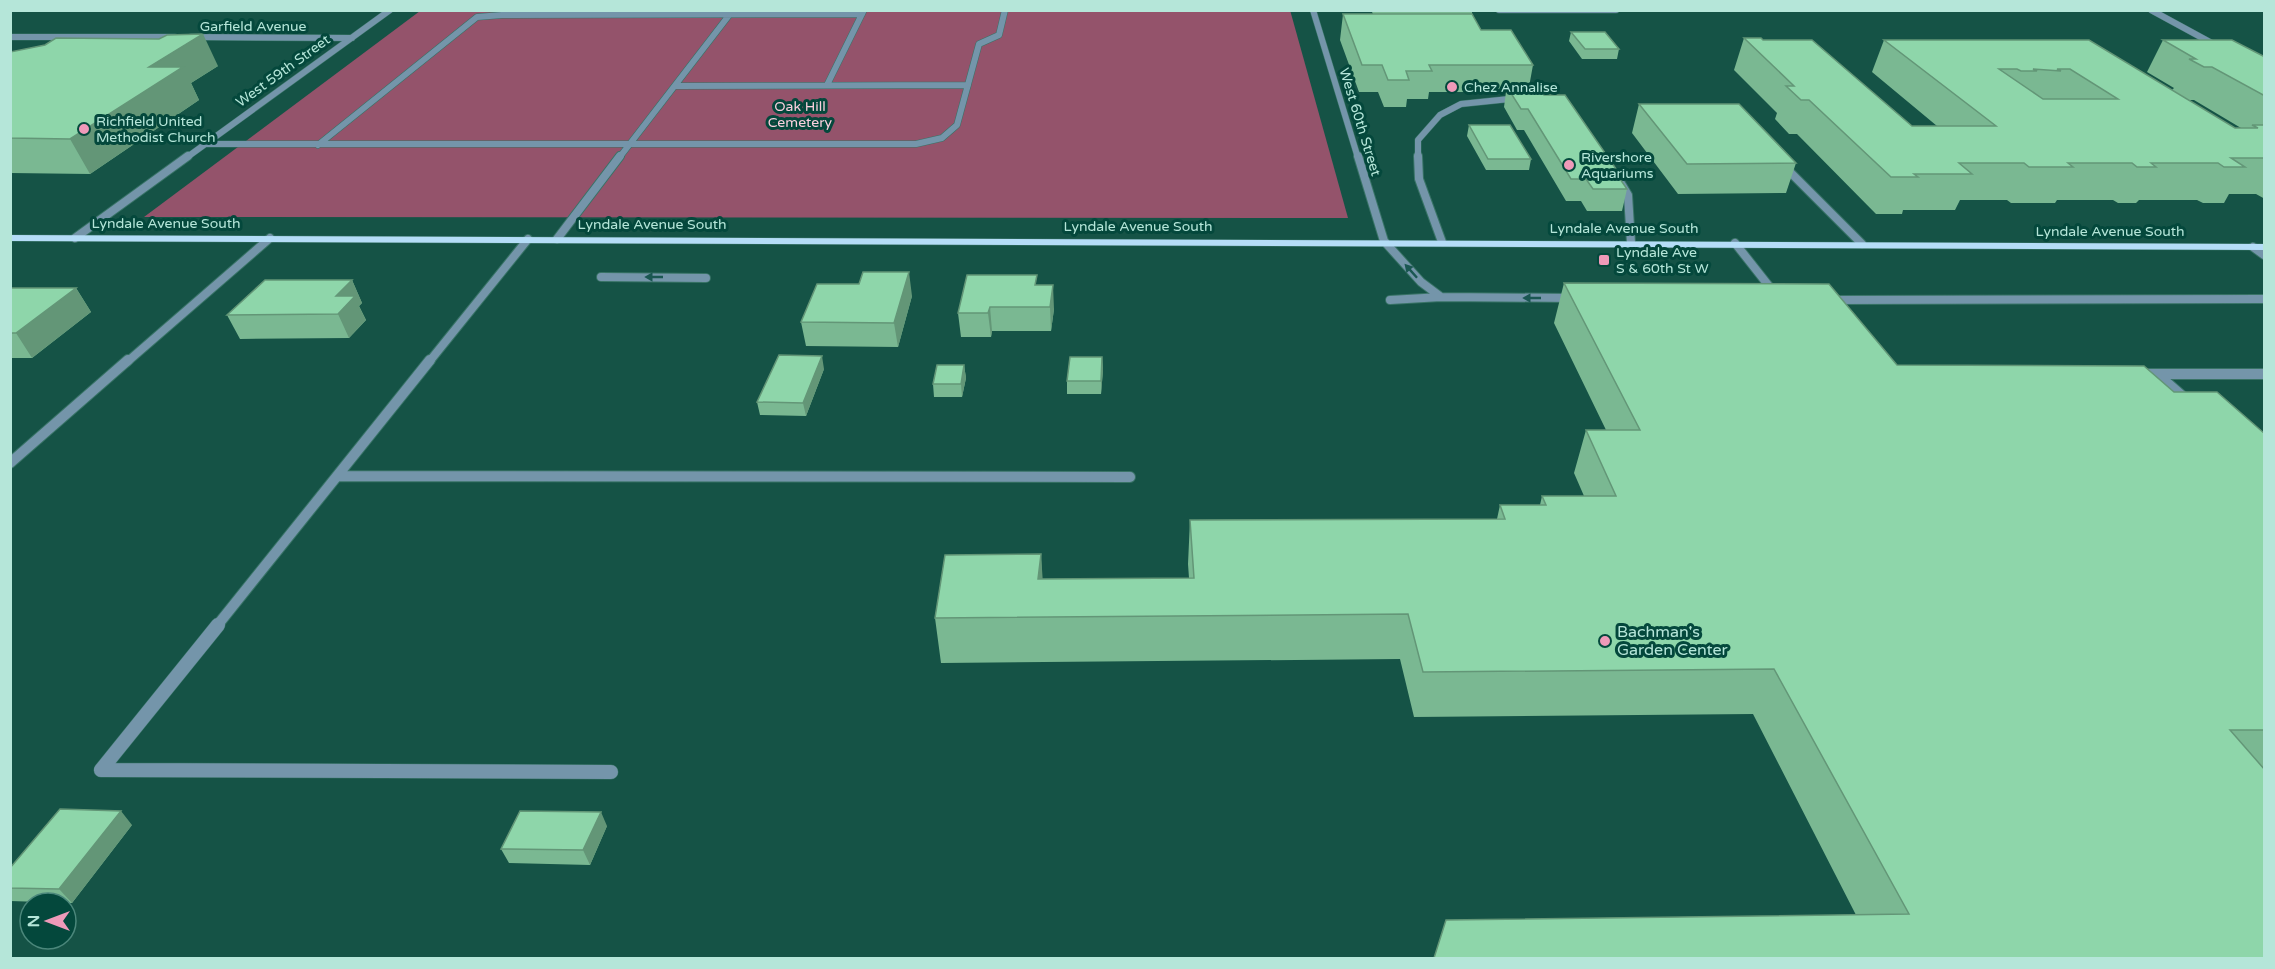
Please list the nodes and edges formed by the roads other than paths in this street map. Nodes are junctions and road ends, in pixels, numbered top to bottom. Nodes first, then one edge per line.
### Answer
1 (390, 10) edge
2 (1005, 10) edge
3 (1313, 10) edge
4 (1499, 10) edge
5 (1616, 10) edge
6 (2151, 10) edge
7 (863, 12) edge
8 (550, 13) edge
9 (730, 14) junction
10 (10, 37) edge
11 (102, 37) junction
12 (352, 38) junction
13 (87, 45) edge
14 (2228, 51) edge
15 (827, 85) junction
16 (968, 85) junction
17 (675, 86) junction
18 (1523, 98) edge
19 (205, 144) junction
20 (318, 145) junction
21 (629, 145) junction
22 (1774, 156) edge
23 (1617, 175) edge
24 (10, 238) edge
25 (75, 238) junction
26 (270, 238) junction
27 (528, 239) junction
28 (557, 239) junction
29 (1384, 242) junction
30 (1442, 242) junction
31 (1631, 243) junction
32 (1735, 243) junction
33 (1862, 244) junction
34 (2259, 247) edge
35 (2265, 255) edge
36 (601, 277) dead end
37 (706, 278) dead end
38 (1441, 297) junction
39 (1581, 298) edge
40 (2265, 299) edge
41 (1390, 300) dead end
42 (1768, 300) edge
43 (1815, 300) edge
44 (2134, 374) edge
45 (2157, 374) junction
46 (2265, 374) edge
47 (2192, 405) edge
48 (10, 463) edge
49 (338, 476) junction
50 (1130, 477) dead end
51 (611, 772) dead end

1 - 12 street, West 59th Street
2 - 16 street
3 - 29 street, West 60th Street
4 - 5 street
6 - 14 street
7 - 9 street
7 - 15 street
8 - 9 street
8 - 20 street
9 - 17 street
10 - 11 street, Garfield Avenue
11 - 12 street, Garfield Avenue
11 - 13 street
12 - 19 street, West 59th Street
15 - 16 street
15 - 17 street
16 - 21 street
17 - 21 street
18 - 30 street
19 - 20 street
19 - 25 street, West 59th Street
20 - 21 street
21 - 28 street
22 - 33 street
23 - 31 street
24 - 25 main road, Lyndale Avenue South
25 - 26 main road, Lyndale Avenue South
26 - 27 main road, Lyndale Avenue South
26 - 48 street
27 - 28 main road, Lyndale Avenue South
27 - 49 street
28 - 29 main road, Lyndale Avenue South
29 - 30 main road, Lyndale Avenue South
38 -> 29 street
30 - 31 main road, Lyndale Avenue South
31 - 32 main road, Lyndale Avenue South
32 - 33 main road, Lyndale Avenue South
32 - 42 street
33 - 34 main road, Lyndale Avenue South
34 - 35 street
37 -> 36 street
39 -> 38 street
38 - 41 street
40 - 43 street
44 - 45 street
45 - 46 street
45 - 47 street
49 - 50 street
49 - 51 street

